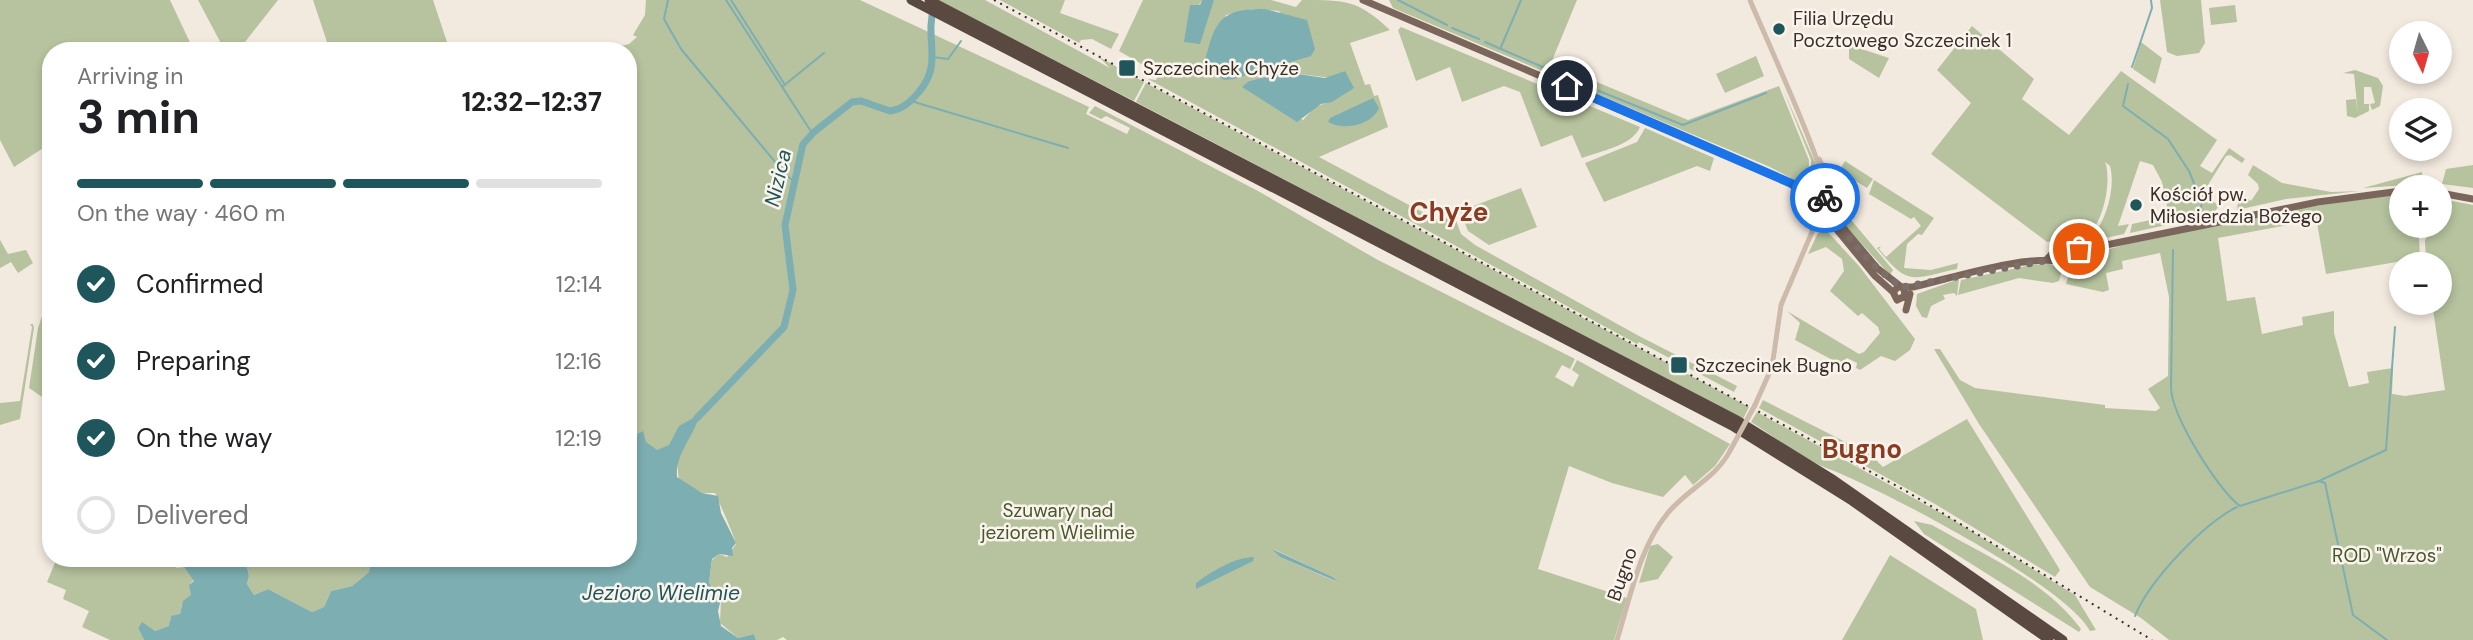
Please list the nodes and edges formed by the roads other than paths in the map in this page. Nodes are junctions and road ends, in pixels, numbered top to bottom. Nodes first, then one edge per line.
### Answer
1 (911, 0) edge
2 (1363, 0) edge
3 (1750, 0) edge
4 (929, 3) edge
5 (941, 10) junction
6 (1816, 157) junction
7 (1826, 185) junction
8 (1792, 186) junction
9 (1817, 193) junction
10 (2389, 193) edge
11 (2452, 195) edge
12 (1826, 198) junction
13 (2473, 199) edge
14 (1835, 202) junction
15 (1827, 218) junction
16 (1812, 230) junction
17 (2075, 252) junction
18 (2057, 256) junction
19 (1941, 281) junction
20 (1901, 287) junction
21 (1893, 292) junction
22 (1908, 295) junction
23 (1906, 310) dead end
24 (1617, 640) edge
25 (2049, 640) edge
26 (2063, 640) edge

1 - 4 highway
2 - 8 main road
3 - 6 street
4 - 5 highway
5 - 25 highway
5 - 26 highway
6 - 7 street
6 - 14 street
7 - 9 street
7 - 12 street
8 - 9 main road
8 - 15 main road
9 - 12 main road
10 - 17 main road
11 - 13 main road
12 - 14 main road
12 - 15 main road
14 - 15 main road
15 - 16 street
15 - 16 street
15 - 20 main road
15 - 21 main road
16 - 24 street, Bugno, bridge
17 - 18 main road
17 - 18 main road
18 - 19 main road
19 - 20 main road
19 - 22 main road
20 - 21 main road
20 - 22 main road
21 - 22 main road
22 - 23 main road

